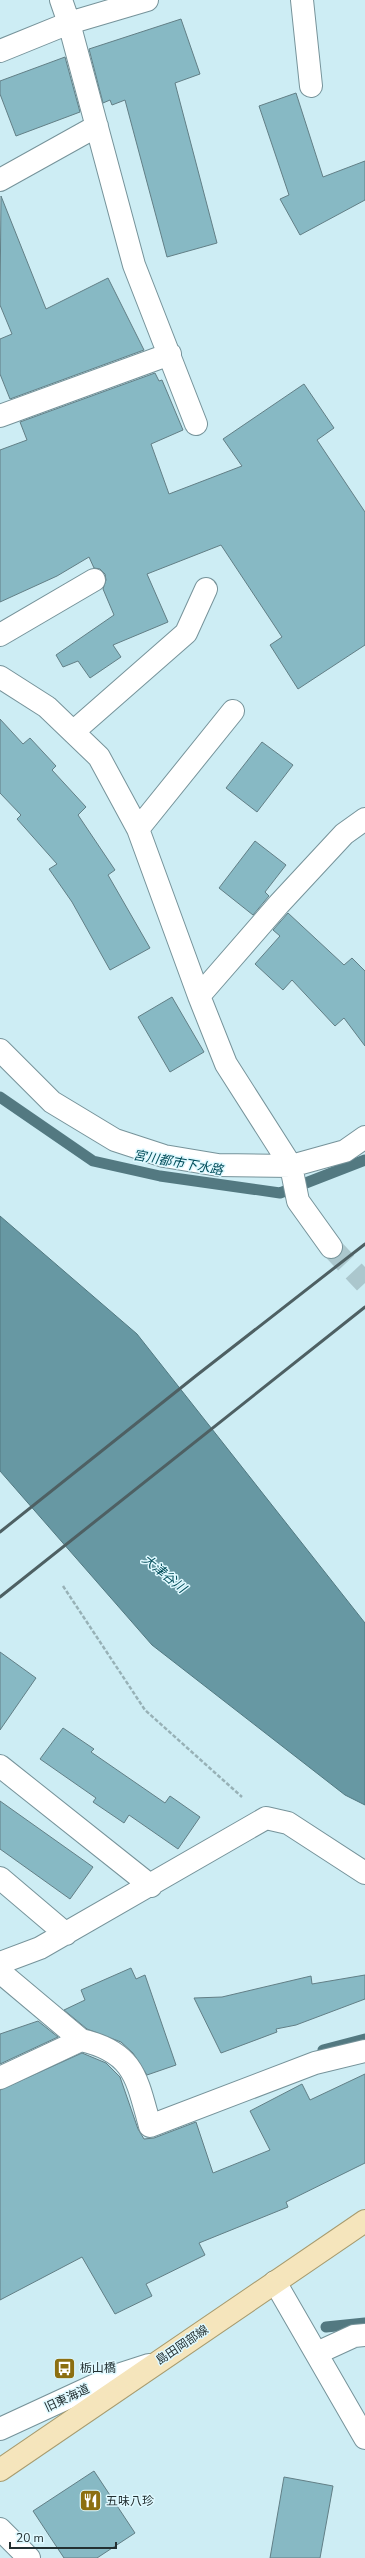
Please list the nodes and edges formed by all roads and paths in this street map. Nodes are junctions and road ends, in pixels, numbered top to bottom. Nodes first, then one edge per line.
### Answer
1 (61, 0) edge
2 (147, 0) edge
3 (302, 0) edge
4 (69, 23) junction
5 (0, 51) edge
6 (311, 86) dead end
7 (97, 126) junction
8 (0, 180) edge
9 (170, 354) junction
10 (0, 416) edge
11 (196, 424) dead end
12 (94, 580) dead end
13 (206, 589) dead end
14 (0, 635) edge
15 (0, 677) edge
16 (233, 711) dead end
17 (73, 732) junction
18 (365, 819) edge
19 (138, 829) junction
20 (199, 996) junction
21 (0, 1050) edge
22 (365, 1137) edge
23 (290, 1166) junction
24 (331, 1246) tunnel mouth
25 (63, 1586) dead end
26 (0, 1766) edge
27 (266, 1818) junction
28 (365, 1873) edge
29 (0, 1878) edge
30 (151, 1886) junction
31 (66, 1934) junction
32 (0, 1962) edge
33 (0, 1972) edge
34 (81, 2040) junction
35 (365, 2051) edge
36 (0, 2078) edge
37 (365, 2221) edge
38 (275, 2282) junction
39 (365, 2335) edge
40 (317, 2353) junction
41 (157, 2362) junction
42 (0, 2429) edge
43 (365, 2438) edge
44 (0, 2470) edge
45 (0, 2529) edge
46 (29, 2558) edge

1 - 4 street
2 - 4 street
3 - 6 street
4 - 5 street
4 - 7 street
7 - 8 street
7 - 9 street
9 - 10 street
9 - 11 street
12 - 14 street
13 - 17 street
15 - 17 street
16 - 19 street
17 - 19 street
18 - 20 street
19 - 20 street
20 - 23 street
21 - 23 street
22 - 23 street
23 - 24 street
25 - 27 path
26 - 30 street
27 - 28 street
27 - 30 street
29 - 31 street
30 - 31 street
31 - 32 street
33 - 34 street
34 - 35 street
34 - 36 street
37 - 38 main road, 島田岡部線
38 - 40 street
38 - 41 main road, 島田岡部線
39 - 40 street
40 - 43 street
41 - 42 street, 旧東海道
41 - 44 main road, 島田岡部線
45 - 46 street

